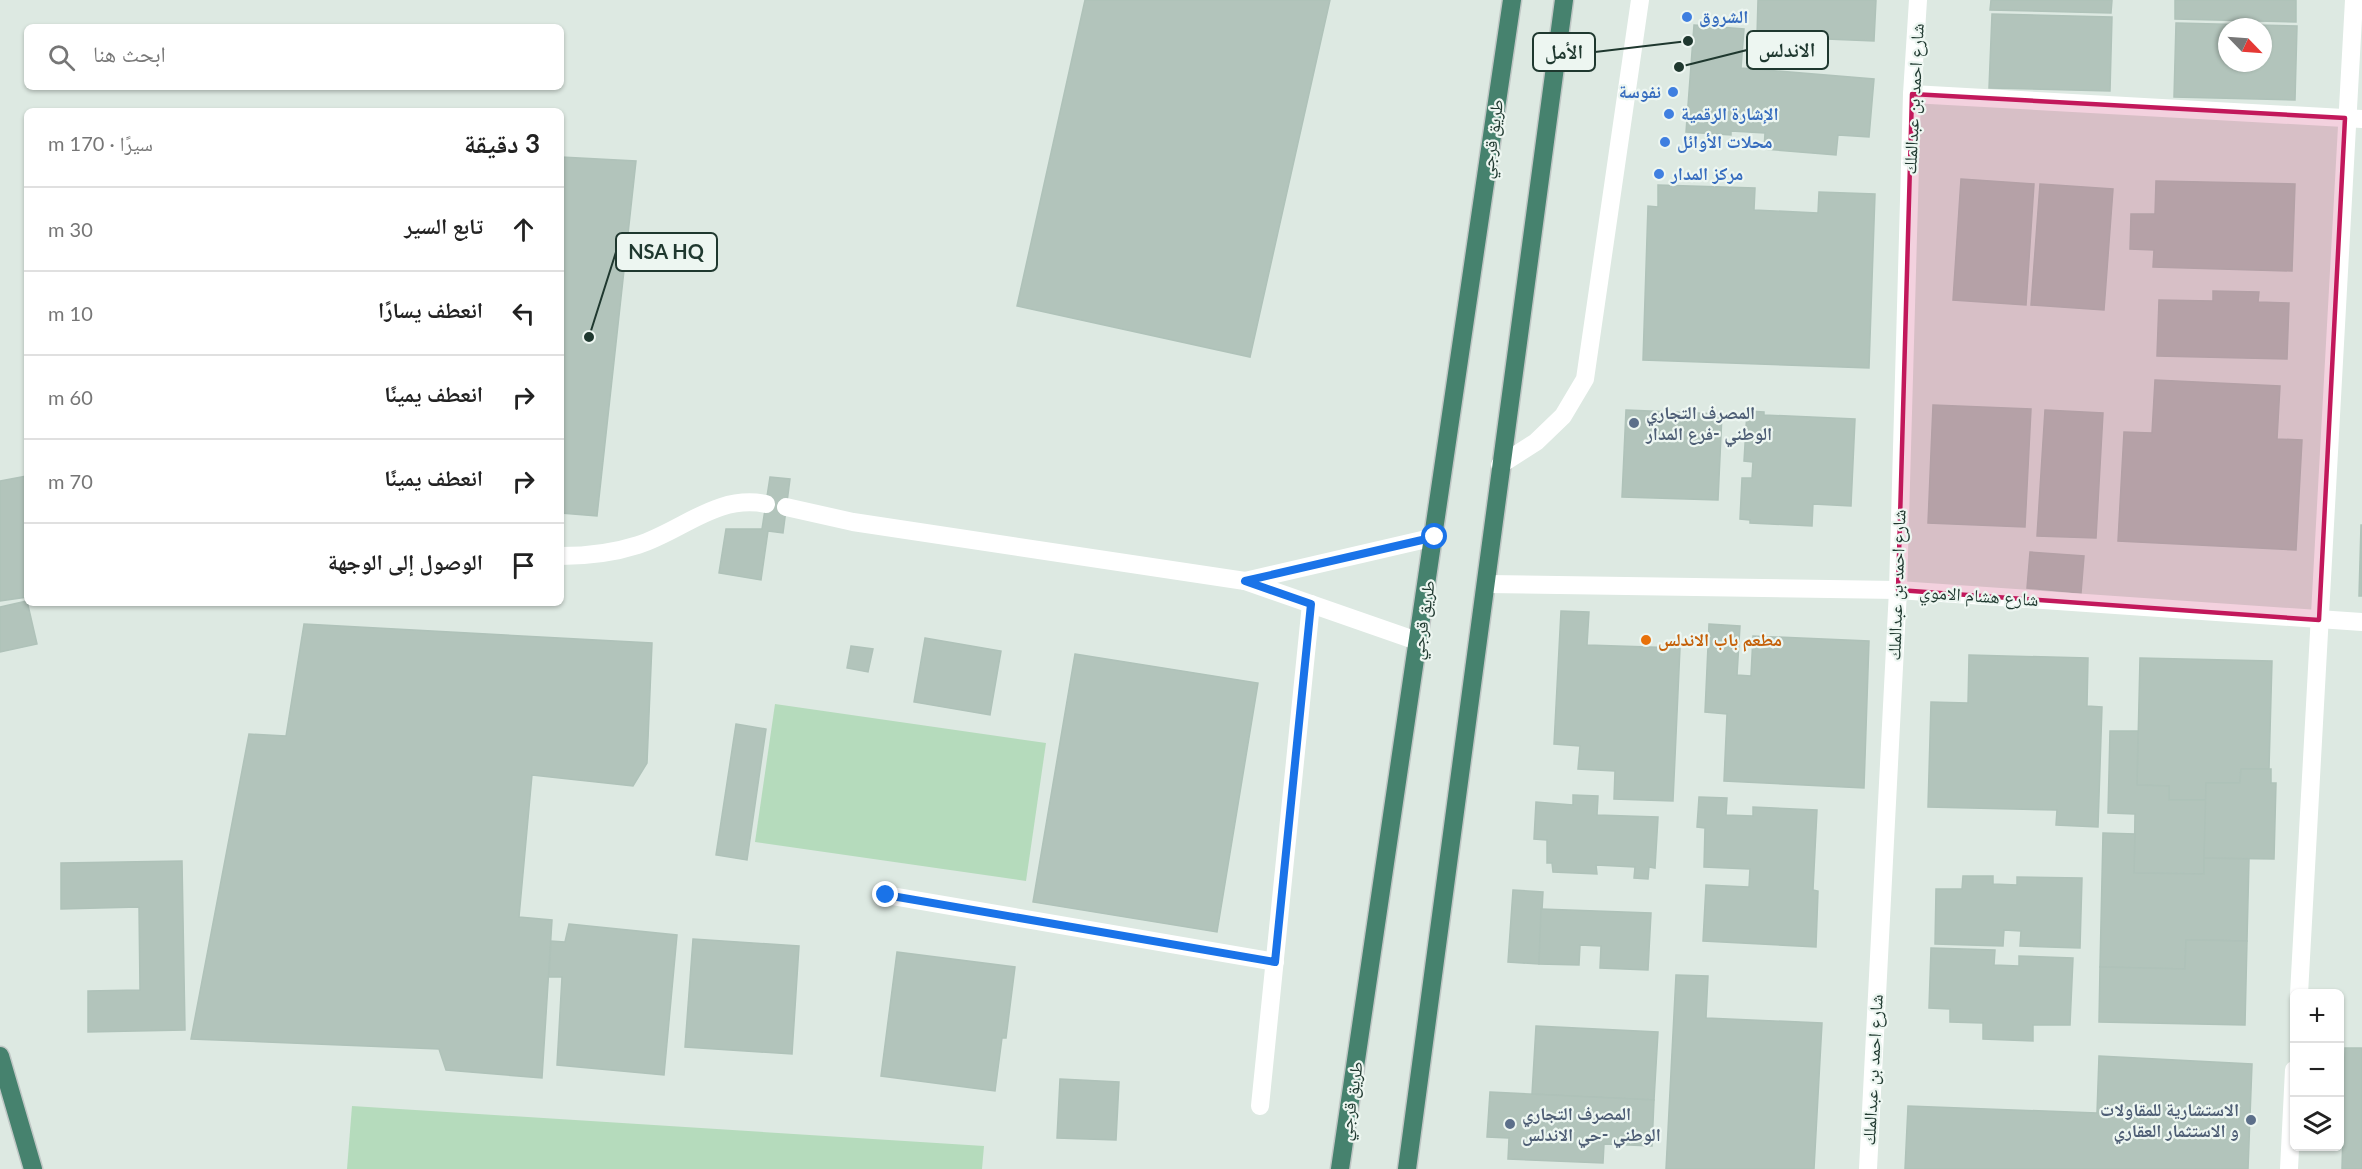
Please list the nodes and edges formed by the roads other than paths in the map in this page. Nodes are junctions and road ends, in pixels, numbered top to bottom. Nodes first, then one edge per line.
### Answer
1 (1512, 0) edge
2 (1564, 0) edge
3 (1640, 0) edge
4 (1918, 0) edge
5 (2354, 0) edge
6 (1912, 94) junction
7 (2354, 118) edge
8 (1500, 465) junction
9 (766, 504) dead end
10 (786, 507) dead end
11 (1435, 537) junction
12 (564, 556) edge
13 (1245, 581) junction
14 (1486, 584) junction
15 (1898, 590) junction
16 (1311, 604) junction
17 (2319, 620) junction
18 (2362, 622) edge
19 (1420, 642) junction
20 (886, 895) dead end
21 (1275, 962) junction
22 (2299, 989) edge
23 (0, 1056) edge
24 (2293, 1097) edge
25 (1260, 1106) dead end
26 (33, 1169) edge
27 (1340, 1169) edge
28 (1407, 1169) edge
29 (1868, 1169) edge
30 (2289, 1169) edge

1 - 11 highway, طريق قرجي
2 - 8 highway
3 - 8 street
4 - 6 street, شارع احمد بن عبدالملك
5 - 7 street
6 - 7 street
6 - 15 street, شارع احمد بن عبدالملك
7 - 17 street
8 - 14 highway
9 - 12 street
10 - 13 street
11 - 13 street
11 - 19 highway, طريق قرجي
13 - 16 street
14 - 15 street, شارع هشام الاموي
14 - 28 highway
15 - 17 street, شارع هشام الاموي
15 - 29 street, شارع احمد بن عبدالملك
16 - 19 street
16 - 21 street
17 - 18 street, شارع هشام الاموي
17 - 22 street
19 - 27 highway, طريق قرجي
20 - 21 street
21 - 25 street
23 - 26 highway
24 - 30 street

